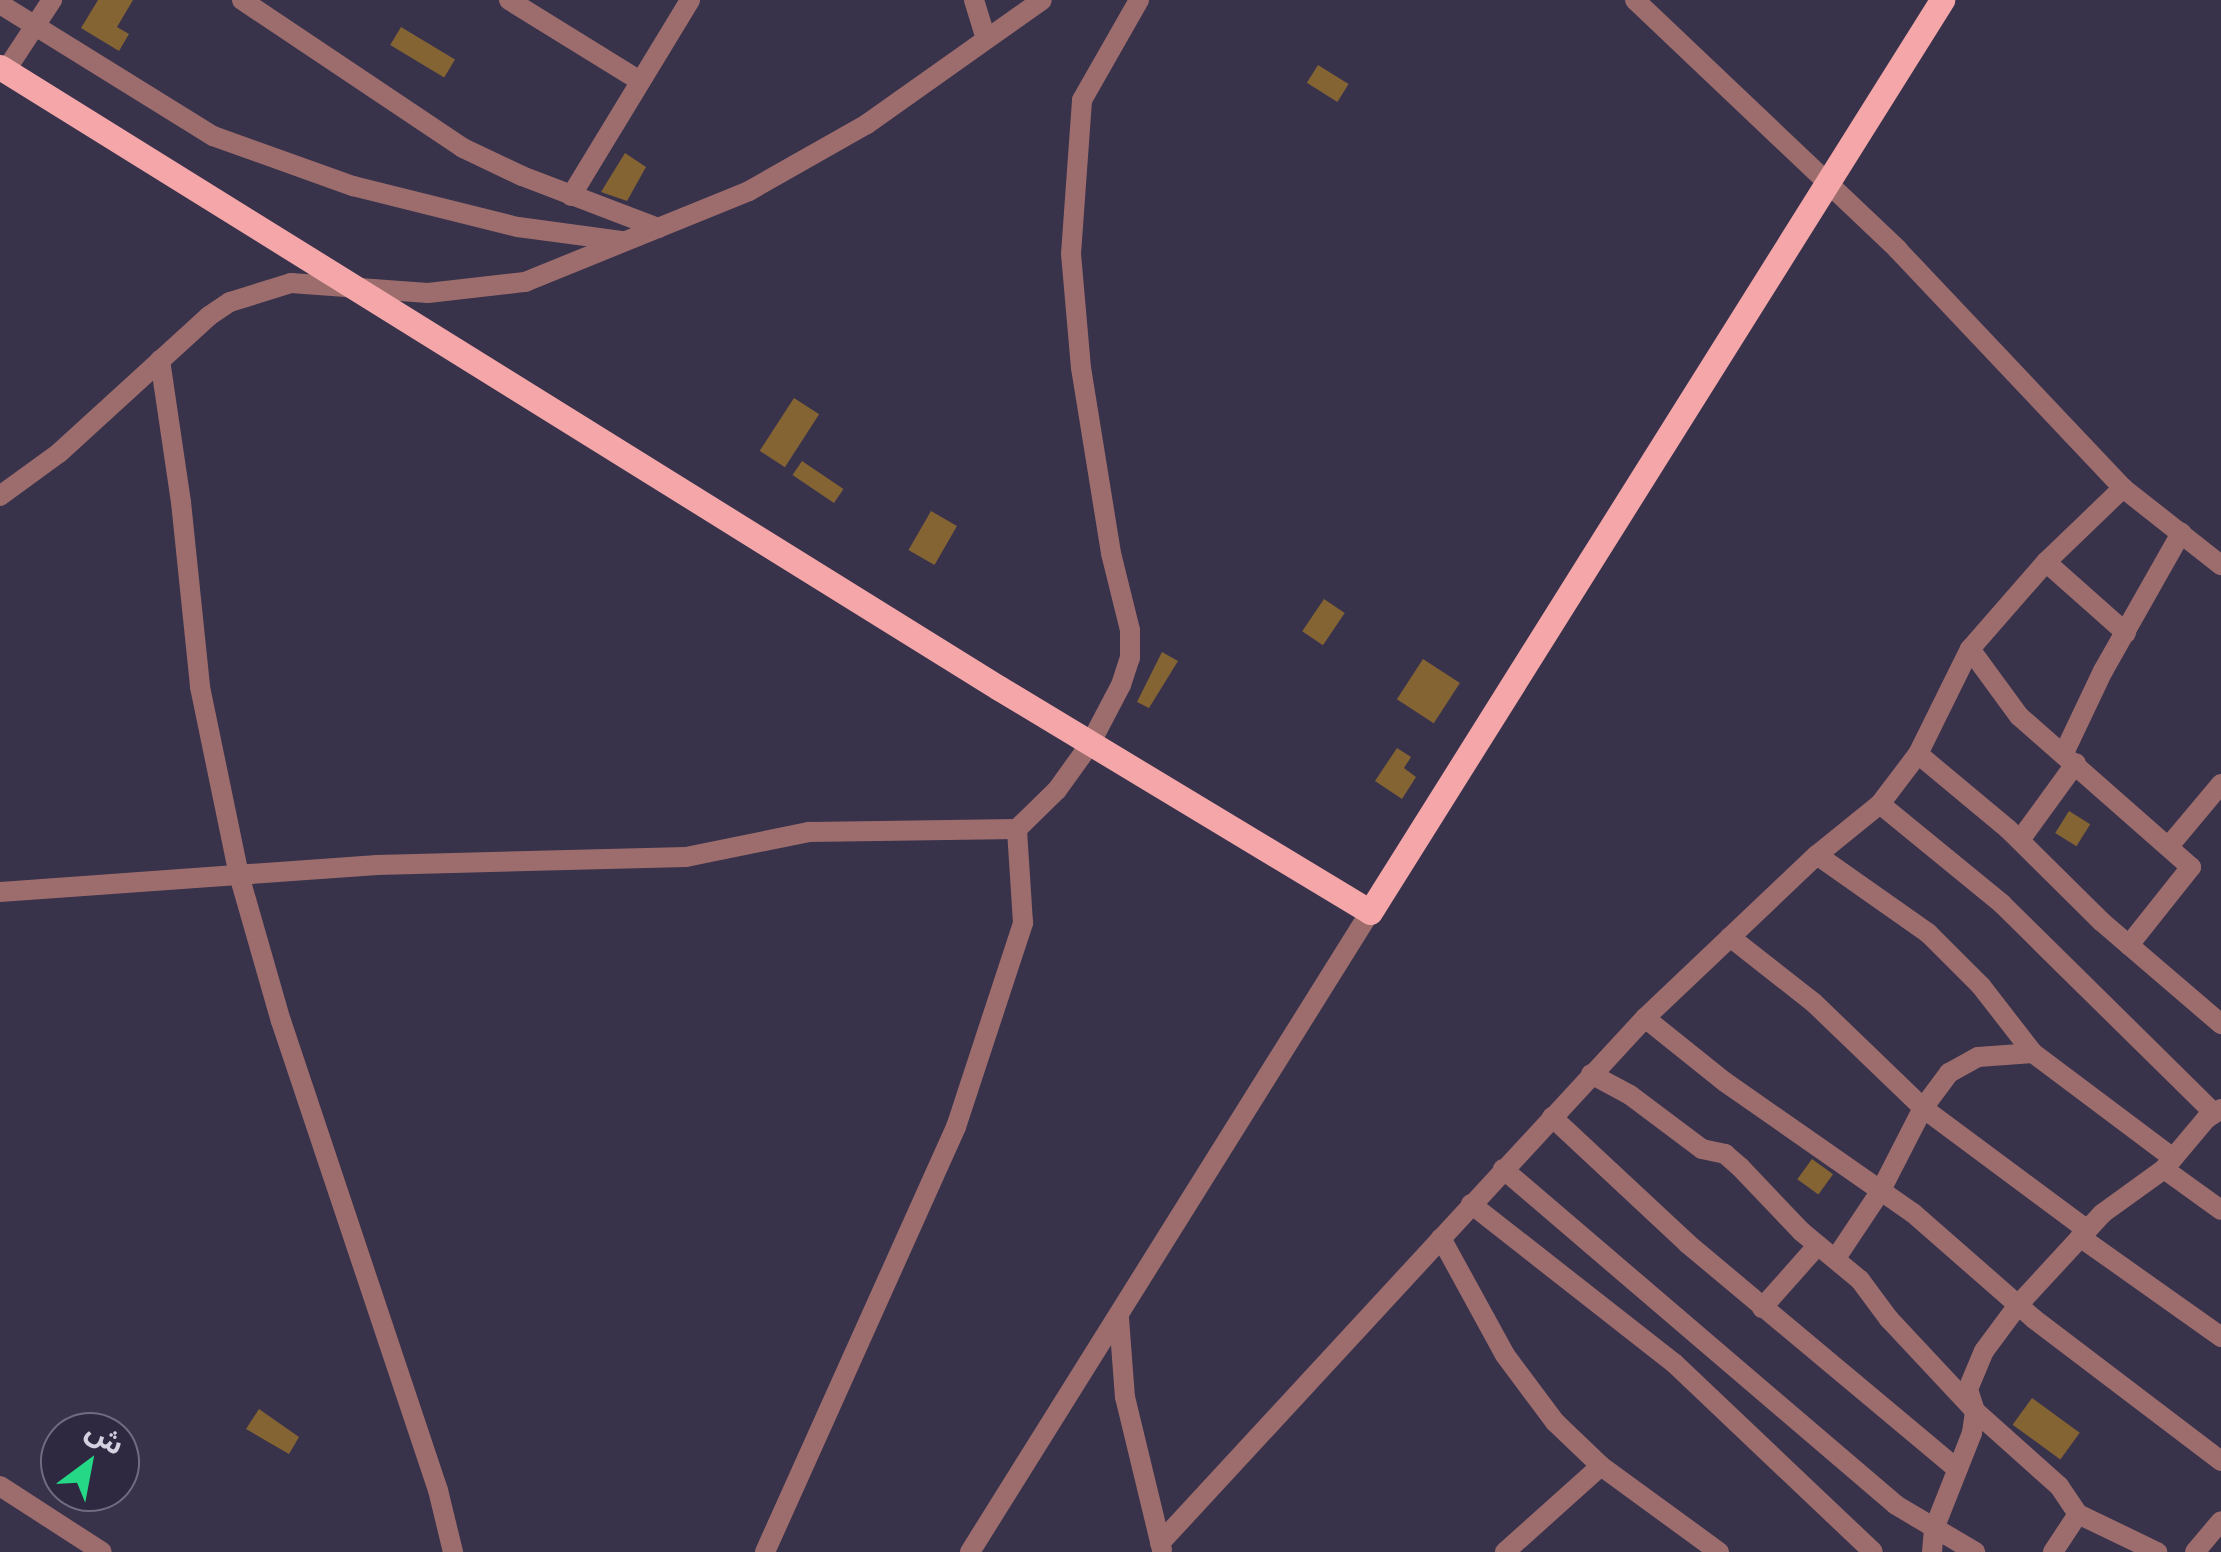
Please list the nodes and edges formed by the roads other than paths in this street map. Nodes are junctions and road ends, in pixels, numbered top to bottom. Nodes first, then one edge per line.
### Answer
1 (52, 0) edge
2 (242, 0) edge
3 (690, 0) edge
4 (974, 0) edge
5 (1042, 0) edge
6 (1139, 0) edge
7 (1635, 0) edge
8 (1942, 0) edge
9 (518, 2) edge
10 (0, 4) edge
11 (35, 27) junction
12 (986, 39) junction
13 (3, 69) edge
14 (640, 81) junction
15 (1828, 184) junction
16 (571, 196) junction
17 (658, 228) junction
18 (626, 242) junction
19 (359, 290) junction
20 (160, 360) junction
21 (2123, 488) junction
22 (0, 496) edge
23 (2181, 533) junction
24 (2046, 562) junction
25 (2221, 565) edge
26 (2126, 633) junction
27 (1970, 648) junction
28 (1090, 744) junction
29 (1918, 754) junction
30 (2070, 758) junction
31 (2221, 784) edge
32 (1880, 804) junction
33 (1017, 829) junction
34 (2020, 840) junction
35 (2169, 846) junction
36 (1817, 854) junction
37 (239, 875) junction
38 (0, 892) edge
39 (1370, 912) junction
40 (1730, 937) junction
41 (2129, 945) junction
42 (1644, 1018) junction
43 (2221, 1024) edge
44 (2033, 1052) junction
45 (1592, 1074) junction
46 (1923, 1108) junction
47 (2217, 1111) edge
48 (1552, 1117) junction
49 (2169, 1163) junction
50 (1503, 1170) junction
51 (1880, 1192) junction
52 (1471, 1204) junction
53 (2221, 1210) edge
54 (2084, 1234) junction
55 (1441, 1238) junction
56 (1818, 1245) junction
57 (1836, 1258) junction
58 (2018, 1306) junction
59 (1762, 1308) junction
60 (1119, 1318) junction
61 (2221, 1338) edge
62 (1975, 1410) junction
63 (2221, 1462) edge
64 (1601, 1466) junction
65 (1956, 1468) junction
66 (0, 1486) edge
67 (2078, 1514) junction
68 (2221, 1521) edge
69 (1934, 1530) junction
70 (1161, 1548) edge
71 (1516, 1548) edge
72 (102, 1552) edge
73 (453, 1552) edge
74 (764, 1552) edge
75 (970, 1552) edge
76 (1719, 1552) edge
77 (1873, 1552) edge
78 (1932, 1552) edge
79 (1975, 1552) edge
80 (2053, 1552) edge
81 (2157, 1552) edge
82 (2195, 1552) edge

1 - 11 street
2 - 16 street
3 - 14 street
4 - 12 street
5 - 12 street
6 - 28 street
7 - 15 street
8 - 15 main road
9 - 14 street
10 - 11 street
11 - 13 street
11 - 18 street
12 - 17 street
13 - 19 main road
14 - 16 street
15 - 21 street
15 - 39 main road
16 - 17 street
17 - 18 street
18 - 19 street
19 - 20 street
19 - 28 main road
20 - 22 street
20 - 37 street
21 - 23 street
21 - 24 street
23 - 25 street
23 - 26 street
24 - 26 street
24 - 27 street
26 - 30 street
27 - 29 street
27 - 30 street
28 - 33 street
28 - 39 main road
29 - 32 street
29 - 34 street
30 - 34 street
30 - 35 street
31 - 35 street
32 - 36 street
32 - 47 street
33 - 37 street
33 - 74 street
34 - 41 street
35 - 41 street
36 - 40 street
36 - 44 street
37 - 38 street
37 - 73 street
39 - 60 street
40 - 42 street
40 - 46 street
41 - 43 street
42 - 45 street
42 - 51 street
44 - 46 street
44 - 49 street
45 - 48 street
45 - 56 street
46 - 51 street
46 - 54 street
47 - 49 street
48 - 50 street
48 - 59 street
49 - 53 street
49 - 54 street
50 - 52 street
50 - 69 street
51 - 57 street
51 - 58 street
52 - 55 street
52 - 77 street
54 - 58 street
54 - 61 street
55 - 64 street
55 - 70 street
56 - 57 street
56 - 59 street
57 - 62 street
58 - 62 street
58 - 63 street
59 - 65 street
60 - 70 street
60 - 75 street
62 - 65 street
62 - 67 street
64 - 71 street
64 - 76 street
65 - 69 street
66 - 72 street
67 - 80 street
67 - 81 street
68 - 82 street
69 - 78 street
69 - 79 street

